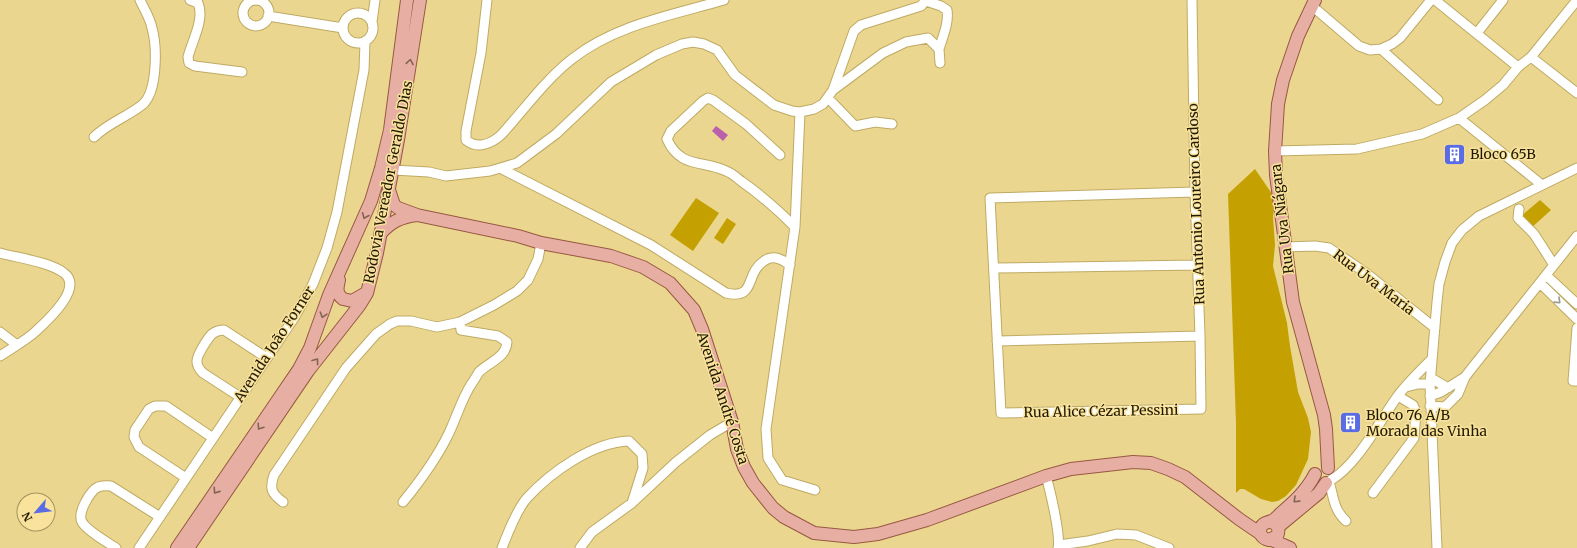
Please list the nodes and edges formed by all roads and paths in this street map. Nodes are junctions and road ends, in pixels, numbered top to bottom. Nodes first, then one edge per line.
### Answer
1 (140, 0) edge
2 (190, 0) edge
3 (372, 0) edge
4 (407, 0) edge
5 (420, 0) edge
6 (487, 0) edge
7 (724, 0) edge
8 (926, 0) edge
9 (1192, 0) edge
10 (1431, 0) edge
11 (1435, 0) edge
12 (1503, 0) edge
13 (1576, 0) edge
14 (258, 1) edge
15 (1314, 3) edge
16 (362, 14) junction
17 (268, 16) junction
18 (372, 22) junction
19 (343, 28) junction
20 (1477, 33) junction
21 (365, 42) junction
22 (355, 43) junction
23 (939, 49) junction
24 (1381, 49) junction
25 (1531, 57) junction
26 (940, 63) dead end
27 (1518, 67) junction
28 (364, 70) junction
29 (242, 72) dead end
30 (1577, 93) edge
31 (831, 94) junction
32 (1438, 100) dead end
33 (800, 112) junction
34 (1459, 118) junction
35 (892, 124) dead end
36 (94, 137) dead end
37 (1275, 151) junction
38 (780, 155) dead end
39 (500, 168) junction
40 (1577, 168) edge
41 (393, 170) junction
42 (1542, 185) junction
43 (389, 190) junction
44 (1195, 192) junction
45 (1519, 209) dead end
46 (417, 215) junction
47 (795, 227) junction
48 (380, 234) junction
49 (1577, 236) edge
50 (541, 243) junction
51 (1285, 247) junction
52 (1, 255) edge
53 (790, 264) junction
54 (342, 265) junction
55 (1197, 265) junction
56 (1554, 265) junction
57 (994, 268) junction
58 (1546, 275) junction
59 (1540, 283) junction
60 (367, 293) junction
61 (1577, 304) edge
62 (1577, 319) edge
63 (460, 322) junction
64 (1435, 328) junction
65 (1577, 328) edge
66 (0, 332) edge
67 (1200, 336) junction
68 (997, 341) junction
69 (17, 344) junction
70 (0, 356) edge
71 (267, 358) junction
72 (1432, 359) junction
73 (1465, 377) junction
74 (1430, 381) junction
75 (1577, 381) edge
76 (1405, 387) junction
77 (1448, 388) junction
78 (1398, 396) junction
79 (1430, 396) junction
80 (240, 397) junction
81 (1430, 406) junction
82 (1445, 407) junction
83 (1201, 409) joint
84 (732, 422) junction
85 (1431, 424) junction
86 (213, 438) junction
87 (1325, 475) junction
88 (1046, 476) junction
89 (186, 478) junction
90 (814, 490) dead end
91 (1373, 493) dead end
92 (283, 502) dead end
93 (403, 502) dead end
94 (632, 503) junction
95 (160, 517) junction
96 (1346, 520) dead end
97 (1246, 523) junction
98 (1274, 529) junction
99 (1261, 534) joint
100 (1059, 546) edge
101 (1288, 547) edge
102 (116, 548) edge
103 (139, 548) edge
104 (177, 548) edge
105 (188, 548) edge
106 (502, 548) edge
107 (580, 548) edge
108 (1169, 548) edge
109 (1437, 548) edge

1 - 36 street
2 - 29 street
3 - 16 street
3 - 18 street
4 -> 54 main road, Rodovia Vereador Geraldo Dias
41 -> 5 main road, Rodovia Vereador Geraldo Dias
6 - 7 street
8 - 23 street
8 - 31 street
9 - 44 street, Rua Antonio Loureiro Cardoso
10 - 24 street
11 - 20 street
12 - 20 street
13 - 25 street
14 - 17 street
14 - 17 street
15 - 24 street
15 - 37 main road, Rua Uva Niágara
16 - 18 street
16 - 19 street
17 - 19 street
18 - 21 street
19 - 22 street
20 - 27 street
21 - 22 street
21 - 28 street, Avenida João Forner
22 - 28 street, Avenida João Forner
23 - 26 street
23 - 31 street
24 - 32 street
25 - 27 street
25 - 30 street
27 - 34 street
28 - 71 street, Avenida João Forner
31 - 33 street
31 - 35 street
33 - 39 street
33 - 47 street
34 - 37 street
34 - 42 street
37 - 51 main road, Rua Uva Niágara
38 - 47 street
39 - 41 street
39 - 53 street
40 - 42 street
41 - 43 main road, Rodovia Vereador Geraldo Dias
42 - 64 street
43 - 46 main road, Avenida André Costa
43 - 48 main road, Rodovia Vereador Geraldo Dias
44 - 55 street, Rua Antonio Loureiro Cardoso
44 - 57 street
45 - 56 street
46 - 48 main road, Avenida André Costa
46 - 50 main road, Avenida André Costa
47 - 53 street
48 - 60 main road, Rodovia Vereador Geraldo Dias
49 - 56 street
50 - 63 street
50 - 84 main road, Avenida André Costa
51 - 64 street, Rua Uva Maria
51 - 87 main road, Rua Uva Niágara
52 - 69 street
53 - 90 street
54 - 60 main road
54 -> 104 main road, Rodovia Vereador Geraldo Dias
55 - 57 street
55 - 67 street, Rua Antonio Loureiro Cardoso
56 - 58 street
57 - 68 street
58 - 59 street
58 - 61 street
59 -> 62 street
59 - 73 street
105 -> 60 main road, Rodovia Vereador Geraldo Dias
63 - 92 street
63 - 93 street
64 - 72 street
65 - 75 street
66 - 69 street
67 - 68 street
67 - 83 street, Rua Antonio Loureiro Cardoso
68 - 83 street, Rua Alice Cézar Pessini
69 - 70 street
71 - 80 street, Avenida João Forner
71 - 80 street
72 - 74 street
72 - 76 street
73 - 77 street
73 - 82 street
74 - 76 street
74 - 77 street
74 - 79 street
76 - 78 street
77 - 79 street
78 - 87 street
78 - 91 street
79 - 81 street
80 - 86 street, Avenida João Forner
81 - 82 street
81 - 85 street
82 - 85 street
84 - 88 main road, Avenida André Costa
84 - 94 street
85 - 109 street
86 - 89 street, Avenida João Forner
86 - 89 street
87 - 96 street
87 - 98 main road, Rua Uva Niágara
88 - 97 main road, Avenida André Costa
88 - 100 street
89 - 95 street, Avenida João Forner
94 - 106 street
94 - 107 street
95 - 102 street
95 - 103 street, Avenida João Forner
97 - 98 main road
97 - 99 main road, Avenida André Costa
98 - 99 main road, Rua Uva Niágara
98 - 101 main road
100 - 108 street

